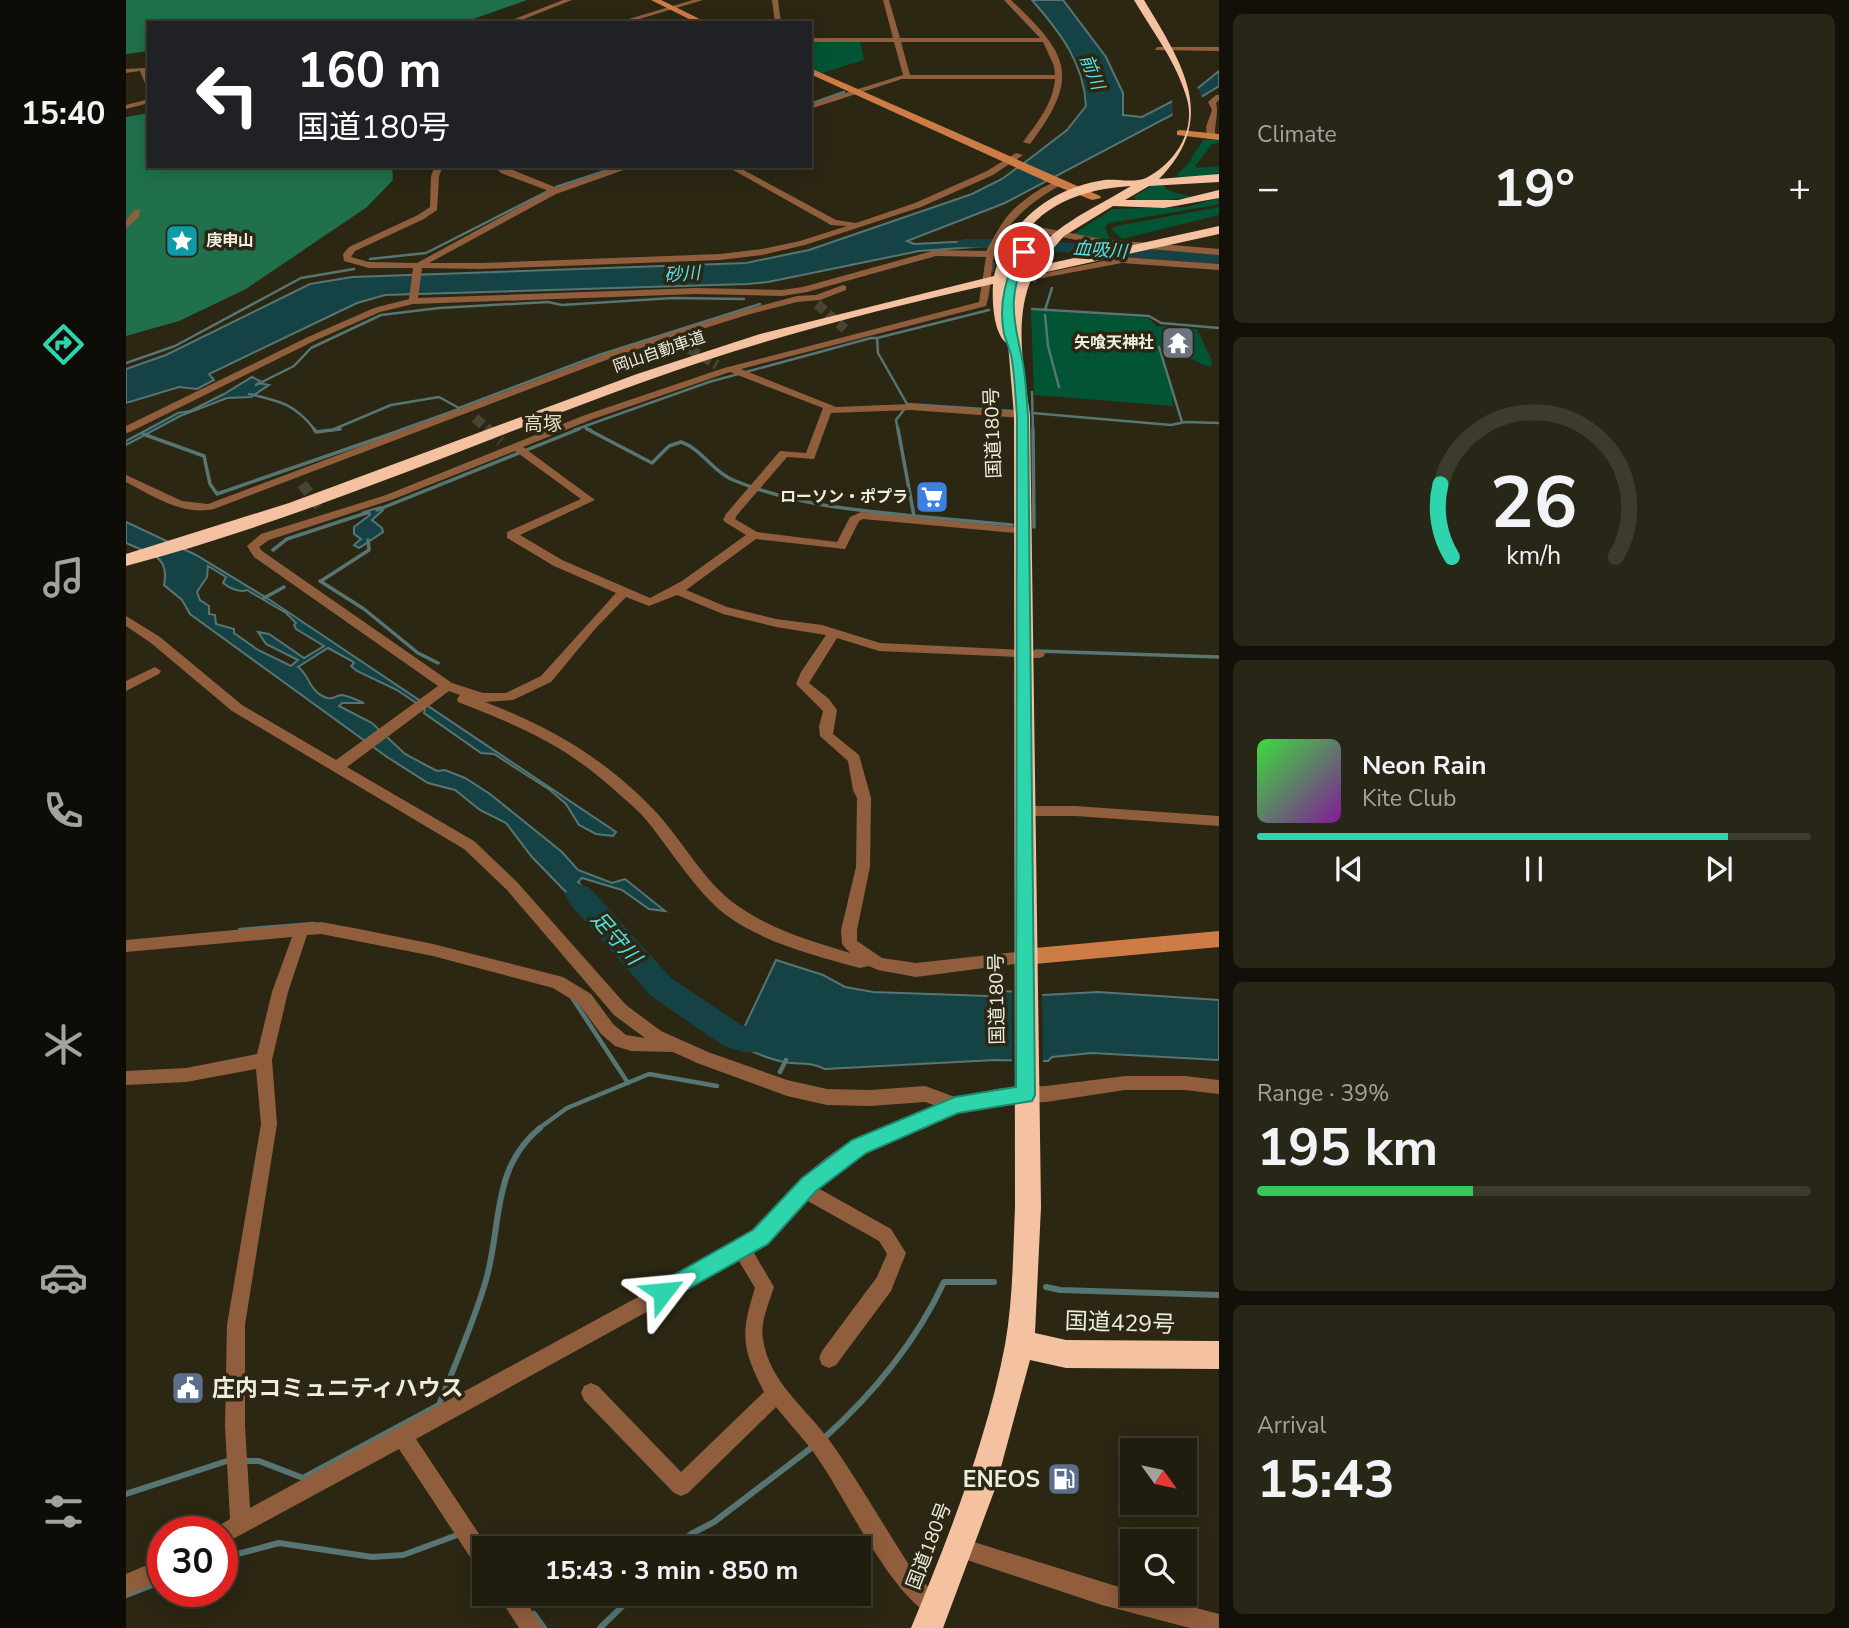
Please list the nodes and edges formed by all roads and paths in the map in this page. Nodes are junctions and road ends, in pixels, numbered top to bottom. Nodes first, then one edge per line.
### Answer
1 (569, 0) edge
2 (655, 0) edge
3 (700, 0) edge
4 (775, 0) edge
5 (886, 0) edge
6 (1007, 0) edge
7 (1129, 0) edge
8 (1139, 0) edge
9 (672, 8) junction
10 (512, 21) edge
11 (625, 21) edge
12 (700, 21) edge
13 (778, 21) edge
14 (812, 40) edge
15 (897, 40) junction
16 (1046, 40) junction
17 (1219, 49) edge
18 (1163, 50) junction
19 (126, 71) edge
20 (812, 72) edge
21 (907, 77) junction
22 (1060, 77) junction
23 (147, 78) edge
24 (1183, 86) junction
25 (855, 92) junction
26 (1219, 97) edge
27 (147, 102) edge
28 (812, 106) edge
29 (126, 107) edge
30 (1217, 108) edge
31 (1187, 137) junction
32 (1215, 137) edge
33 (1027, 142) dead end
34 (1012, 159) junction
35 (438, 168) edge
36 (500, 168) edge
37 (624, 168) edge
38 (734, 168) edge
39 (1219, 178) edge
40 (1058, 187) junction
41 (557, 191) junction
42 (1219, 191) edge
43 (1107, 200) junction
44 (136, 212) dead end
45 (1219, 220) edge
46 (868, 222) junction
47 (126, 225) edge
48 (1219, 230) edge
49 (1048, 236) junction
50 (1150, 240) junction
51 (991, 252) junction
52 (1219, 252) edge
53 (920, 257) junction
54 (418, 267) junction
55 (1219, 267) edge
56 (862, 275) junction
57 (976, 275) junction
58 (1033, 278) junction
59 (738, 292) junction
60 (797, 299) junction
61 (413, 300) junction
62 (1016, 355) junction
63 (730, 370) junction
64 (832, 408) junction
65 (1022, 415) junction
66 (126, 429) edge
67 (514, 448) junction
68 (126, 478) edge
69 (216, 528) junction
70 (1023, 532) junction
71 (754, 535) junction
72 (126, 548) edge
73 (126, 560) edge
74 (676, 590) junction
75 (623, 593) junction
76 (126, 620) edge
77 (833, 634) junction
78 (1031, 653) junction
79 (155, 671) dead end
80 (126, 687) edge
81 (450, 690) junction
82 (341, 764) junction
83 (1024, 811) junction
84 (1219, 821) edge
85 (302, 929) junction
86 (1219, 939) edge
87 (126, 946) edge
88 (871, 959) junction
89 (1024, 964) junction
90 (674, 1046) junction
91 (264, 1060) junction
92 (126, 1078) edge
93 (1025, 1085) junction
94 (1219, 1087) edge
95 (955, 1105) junction
96 (803, 1189) junction
97 (742, 1250) junction
98 (1019, 1343) junction
99 (1219, 1355) edge
100 (829, 1358) dead end
101 (591, 1393) dead end
102 (777, 1394) junction
103 (402, 1435) junction
104 (232, 1516) edge
105 (238, 1527) edge
106 (472, 1542) edge
107 (961, 1548) junction
108 (147, 1575) edge
109 (126, 1585) edge
110 (516, 1606) edge
111 (932, 1618) edge
112 (1219, 1625) edge
113 (532, 1628) edge

1 - 10 street
2 - 9 street
3 - 9 street
4 - 13 street
5 - 15 street
6 - 16 street
7 - 18 highway, 国道180号
8 - 18 highway, 国道180号
9 - 11 street
9 - 12 street
14 - 15 street
15 - 16 street
15 - 21 street
16 - 22 street
17 - 18 street
18 - 24 highway, 国道180号
19 - 23 street
20 - 25 street
21 - 22 street
21 - 25 street
22 - 33 street
24 - 31 highway, 国道180号
24 - 31 highway, 国道180号
25 - 28 street
25 - 34 street
26 - 30 street
27 - 29 street
30 - 32 street
31 - 32 street
31 - 42 highway
31 - 43 highway, 国道180号
31 - 43 highway, 国道180号
34 - 40 street
34 - 46 street
35 - 54 street
36 - 41 street
37 - 41 street
38 - 46 street
39 - 40 highway
40 - 43 street
40 - 51 street
40 - 62 highway
41 - 54 street
42 - 43 highway
43 - 49 highway, 国道180号
44 - 47 street
45 - 50 highway, 岡山自動車道
46 - 54 street
48 - 50 highway, 岡山自動車道
49 - 52 street
49 - 58 highway, 国道180号
49 - 62 highway, 国道180号
50 - 57 highway, 岡山自動車道
50 - 57 highway, 岡山自動車道
51 - 53 street
51 - 63 street
53 - 56 street
53 - 57 street
54 - 61 street
55 - 58 street
56 - 59 street
56 - 60 street
57 - 69 highway, 岡山自動車道
58 - 62 highway, 国道180号
59 - 60 street
59 - 61 street
60 - 68 street
61 - 66 street
62 - 65 highway, 国道180号
63 - 64 street
63 - 67 street
64 - 65 street
64 - 71 street
65 - 70 highway, 国道180号
67 - 75 street
67 - 81 street
69 - 72 highway, 岡山自動車道
69 - 73 highway, 岡山自動車道
70 - 71 street
70 - 78 highway, 国道180号
71 - 74 street
74 - 75 street
74 - 77 street
75 - 81 street
76 - 82 street
77 - 78 street
77 - 88 street
78 - 83 highway, 国道180号
79 - 80 street
81 - 82 street
81 - 88 street
82 - 90 street
83 - 84 street
83 - 89 highway, 国道180号
85 - 87 street
85 - 90 street
85 - 91 street
86 - 89 street
88 - 89 street
89 - 93 highway, 国道180号
90 - 95 street
91 - 92 street
91 - 104 street
93 - 94 street
93 - 95 street
93 - 98 highway, 国道180号
95 - 96 street
96 - 97 street
96 - 100 street
97 - 102 street
97 - 103 street
98 - 99 highway, 国道429号
98 - 107 highway, 国道180号
101 - 102 street
102 - 111 street
103 - 105 street
103 - 106 street
107 - 111 highway, 国道180号
107 - 112 street
108 - 109 street
110 - 113 street

